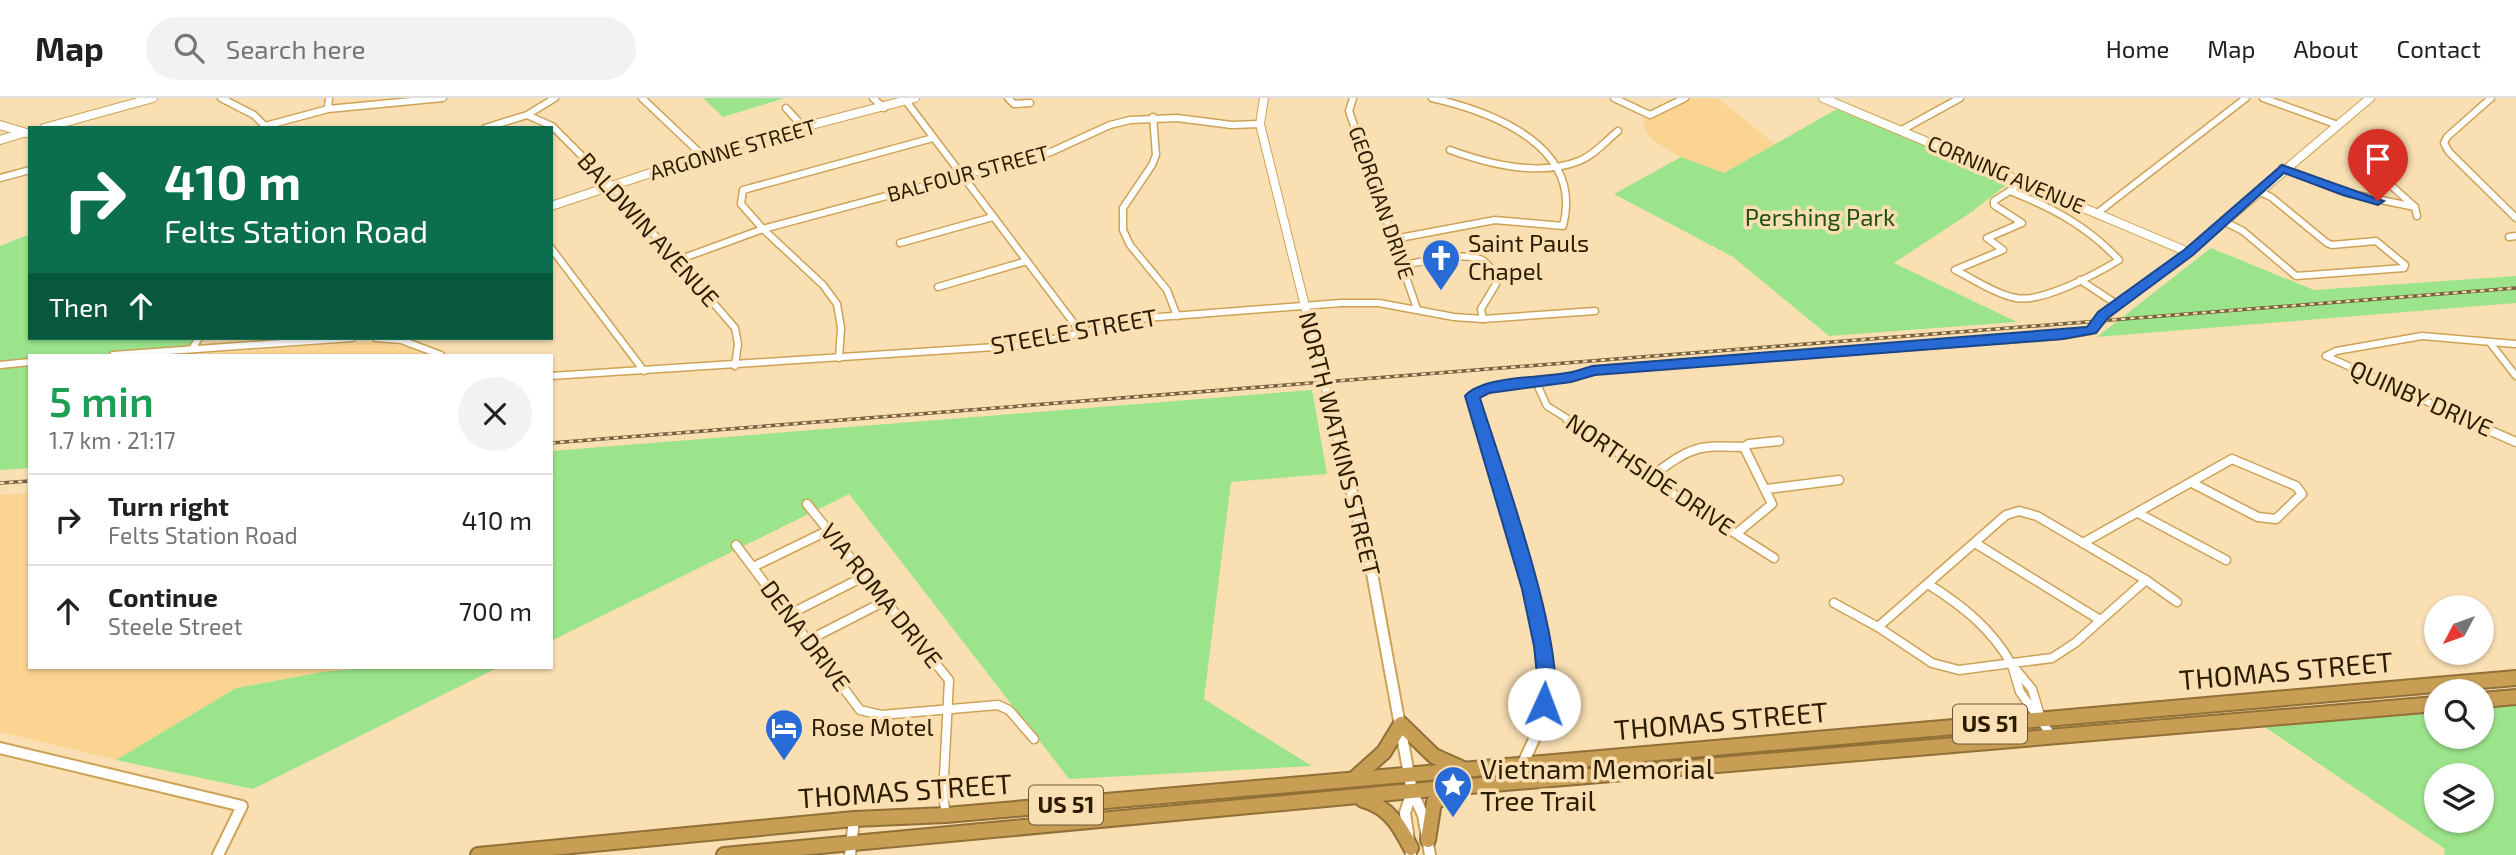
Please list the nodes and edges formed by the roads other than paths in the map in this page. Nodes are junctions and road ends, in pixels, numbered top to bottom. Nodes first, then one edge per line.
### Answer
1 (153, 98) edge
2 (221, 98) edge
3 (329, 98) edge
4 (443, 98) edge
5 (555, 98) edge
6 (642, 98) edge
7 (873, 98) edge
8 (915, 98) edge
9 (1008, 98) edge
10 (1264, 98) edge
11 (1353, 98) edge
12 (1432, 98) edge
13 (1614, 98) edge
14 (1685, 98) edge
15 (1823, 98) edge
16 (1959, 98) edge
17 (2246, 98) edge
18 (2263, 98) edge
19 (2370, 98) edge
20 (2490, 98) edge
21 (410, 100) edge
22 (906, 101) junction
23 (1030, 103) dead end
24 (786, 108) dead end
25 (884, 108) junction
26 (328, 109) junction
27 (527, 115) junction
28 (1153, 117) junction
29 (1260, 124) junction
30 (2335, 124) junction
31 (0, 125) edge
32 (51, 126) edge
33 (265, 126) edge
34 (269, 126) edge
35 (491, 126) edge
36 (552, 126) edge
37 (553, 127) edge
38 (804, 128) junction
39 (1618, 131) dead end
40 (1900, 131) junction
41 (28, 133) edge
42 (933, 138) junction
43 (0, 140) edge
44 (1450, 150) dead end
45 (702, 155) junction
46 (1554, 165) junction
47 (2282, 168) junction
48 (28, 171) edge
49 (962, 176) junction
50 (0, 178) edge
51 (2384, 179) dead end
52 (2022, 183) junction
53 (612, 186) junction
54 (2010, 191) junction
55 (2257, 191) junction
56 (553, 205) edge
57 (2414, 207) junction
58 (2096, 214) junction
59 (2417, 216) dead end
60 (993, 217) junction
61 (2516, 218) edge
62 (2223, 221) junction
63 (763, 229) junction
64 (1394, 239) junction
65 (900, 243) dead end
66 (553, 251) edge
67 (2188, 252) junction
68 (678, 260) junction
69 (1027, 261) junction
70 (1403, 265) junction
71 (2080, 280) junction
72 (938, 287) dead end
73 (2118, 305) junction
74 (1304, 306) junction
75 (1417, 309) junction
76 (1595, 311) dead end
77 (1177, 316) junction
78 (1483, 319) junction
79 (1082, 334) junction
80 (198, 340) edge
81 (323, 340) edge
82 (401, 340) edge
83 (2491, 344) junction
84 (2515, 344) edge
85 (192, 349) junction
86 (126, 354) edge
87 (438, 354) edge
88 (839, 358) junction
89 (28, 362) edge
90 (0, 365) edge
91 (735, 366) junction
92 (644, 371) junction
93 (553, 376) edge
94 (2516, 376) edge
95 (1536, 382) junction
96 (1779, 441) dead end
97 (2516, 442) edge
98 (1744, 447) junction
99 (1653, 475) junction
100 (1839, 480) dead end
101 (2192, 483) junction
102 (1767, 489) junction
103 (807, 504) dead end
104 (2138, 513) junction
105 (827, 531) junction
106 (1737, 533) junction
107 (1975, 543) junction
108 (2083, 543) junction
109 (736, 545) dead end
110 (1774, 558) dead end
111 (2225, 560) dead end
112 (753, 567) junction
113 (865, 576) junction
114 (2146, 580) junction
115 (1928, 584) junction
116 (885, 601) junction
117 (2177, 602) dead end
118 (1834, 604) dead end
119 (788, 615) junction
120 (2100, 620) junction
121 (1878, 627) junction
122 (809, 640) junction
123 (2012, 665) junction
124 (2516, 678) edge
125 (2516, 697) edge
126 (2494, 699) edge
127 (2424, 705) edge
128 (2195, 706) junction
129 (947, 709) junction
130 (2041, 719) junction
131 (2210, 723) junction
132 (1401, 724) junction
133 (2052, 737) junction
134 (1034, 739) dead end
135 (0, 748) edge
136 (1520, 765) junction
137 (1464, 769) junction
138 (1411, 774) junction
139 (1354, 779) junction
140 (1514, 783) junction
141 (1468, 786) junction
142 (1412, 791) junction
143 (1349, 797) junction
144 (1063, 805) junction
145 (974, 813) junction
146 (946, 815) junction
147 (854, 819) junction
148 (1063, 824) junction
149 (973, 833) junction
150 (1429, 848) edge
151 (850, 850) edge
152 (1411, 851) edge
153 (735, 854) edge
154 (218, 855) edge
155 (478, 855) edge
156 (724, 855) edge

1 - 32 street
2 - 33 street
3 - 26 street
4 - 21 street
5 - 27 street
6 - 45 street
7 - 25 street
8 - 22 street, ARGONNE STREET
9 - 23 street
10 - 29 street, NORTH WATKINS STREET
11 - 64 street, GEORGIAN DRIVE
12 - 46 street
13 - 14 street
15 - 40 street, CORNING AVENUE
16 - 40 street
17 - 58 street
18 - 30 street
19 - 30 street
20 - 61 street
21 - 26 street
22 - 25 street, ARGONNE STREET
22 - 42 street
24 - 38 street
25 - 38 street, ARGONNE STREET
26 - 34 street
27 - 35 street
27 - 36 street, BALDWIN AVENUE
28 - 29 street, BALFOUR STREET
28 - 49 street, BALFOUR STREET
28 - 77 street
29 - 74 street, NORTH WATKINS STREET
30 - 47 street
31 - 41 street
37 - 53 street, BALDWIN AVENUE
38 - 45 street, ARGONNE STREET
39 - 46 street
40 - 52 street, CORNING AVENUE
41 - 43 street
42 - 49 street
42 - 63 street
44 - 46 street
45 - 53 street, ARGONNE STREET
46 - 64 street
47 - 55 street
47 - 57 street
48 - 50 street
49 - 60 street
49 - 63 street, BALFOUR STREET
51 - 57 street
52 - 54 street
52 - 58 street, CORNING AVENUE
53 - 56 street, ARGONNE STREET
53 - 68 street, BALDWIN AVENUE
54 - 71 street
54 - 71 street
55 - 62 street
55 - 62 street
57 - 59 street
58 - 67 street, CORNING AVENUE
60 - 65 street
60 - 69 street
62 - 67 street
63 - 68 street, BALFOUR STREET
63 - 88 street
64 - 70 street, GEORGIAN DRIVE
66 - 92 street
67 - 73 street
68 - 91 street, BALDWIN AVENUE
69 - 72 street
69 - 79 street
70 - 75 street, GEORGIAN DRIVE
70 - 78 street
71 - 73 street
73 - 95 street
74 - 75 street, STEELE STREET
74 - 77 street, STEELE STREET
74 - 132 street, NORTH WATKINS STREET, bridge
75 - 78 street, STEELE STREET
76 - 78 street, STEELE STREET
77 - 79 street, STEELE STREET
79 - 88 street, STEELE STREET
80 - 85 street
81 - 85 street
82 - 87 street
83 - 84 street
83 - 94 street
83 - 97 street, QUINBY DRIVE
85 - 86 street
88 - 91 street, STEELE STREET
89 - 90 street
91 - 92 street, STEELE STREET
92 - 93 street, STEELE STREET
95 - 99 street, NORTHSIDE DRIVE
95 - 136 street
96 - 98 street
98 - 99 street
98 - 102 street
99 - 106 street, NORTHSIDE DRIVE
100 - 102 street
101 - 101 street
101 - 104 street
102 - 106 street
103 - 105 street, VIA ROMA DRIVE
104 - 108 street
104 - 111 street
105 - 112 street
105 - 113 street, VIA ROMA DRIVE
106 - 110 street, NORTHSIDE DRIVE
107 - 108 street
107 - 115 street
107 - 120 street
108 - 114 street
109 - 112 street, DENA DRIVE
112 - 119 street, DENA DRIVE
113 - 116 street, VIA ROMA DRIVE
113 - 119 street
114 - 117 street
114 - 120 street
115 - 121 street
115 - 123 street
116 - 122 street
116 - 129 street, VIA ROMA DRIVE
118 - 121 street
119 - 122 street, DENA DRIVE
120 - 123 street
121 - 123 street
122 - 129 street, DENA DRIVE
123 - 130 street
124 - 128 highway, THOMAS STREET / US 51
125 - 126 highway
127 - 131 highway, THOMAS STREET / US 51
128 - 130 highway, THOMAS STREET / US 51
128 - 131 highway
129 - 134 street, DENA DRIVE
129 - 146 street, VIA ROMA DRIVE
130 - 133 street
130 - 136 highway, THOMAS STREET / US 51
131 - 133 highway, THOMAS STREET / US 51
132 - 137 highway
132 - 138 street, NORTH WATKINS STREET
132 - 139 highway
133 - 140 highway, THOMAS STREET / US 51
135 - 154 street
136 - 137 highway, THOMAS STREET / US 51
136 - 140 street
137 - 138 highway, THOMAS STREET / US 51
138 - 139 highway, THOMAS STREET / US 51
138 - 142 street, NORTH WATKINS STREET
139 - 144 highway, THOMAS STREET / US 51
140 - 141 highway, THOMAS STREET / US 51
141 - 142 highway, THOMAS STREET / US 51
141 - 150 highway
142 - 143 highway, THOMAS STREET / US 51
142 - 150 street, NORTH WATKINS STREET
142 - 152 street, NORTH WATKINS STREET
143 - 148 highway, THOMAS STREET / US 51
143 - 152 highway
144 - 145 highway, THOMAS STREET / US 51
144 - 148 highway
145 - 146 highway, THOMAS STREET / US 51
145 - 149 highway
146 - 147 highway, THOMAS STREET / US 51
147 - 151 street
147 - 155 highway, THOMAS STREET / US 51
148 - 149 highway, THOMAS STREET / US 51
149 - 151 highway, THOMAS STREET / US 51
151 - 153 highway, THOMAS STREET / US 51
153 - 156 highway, US 51

